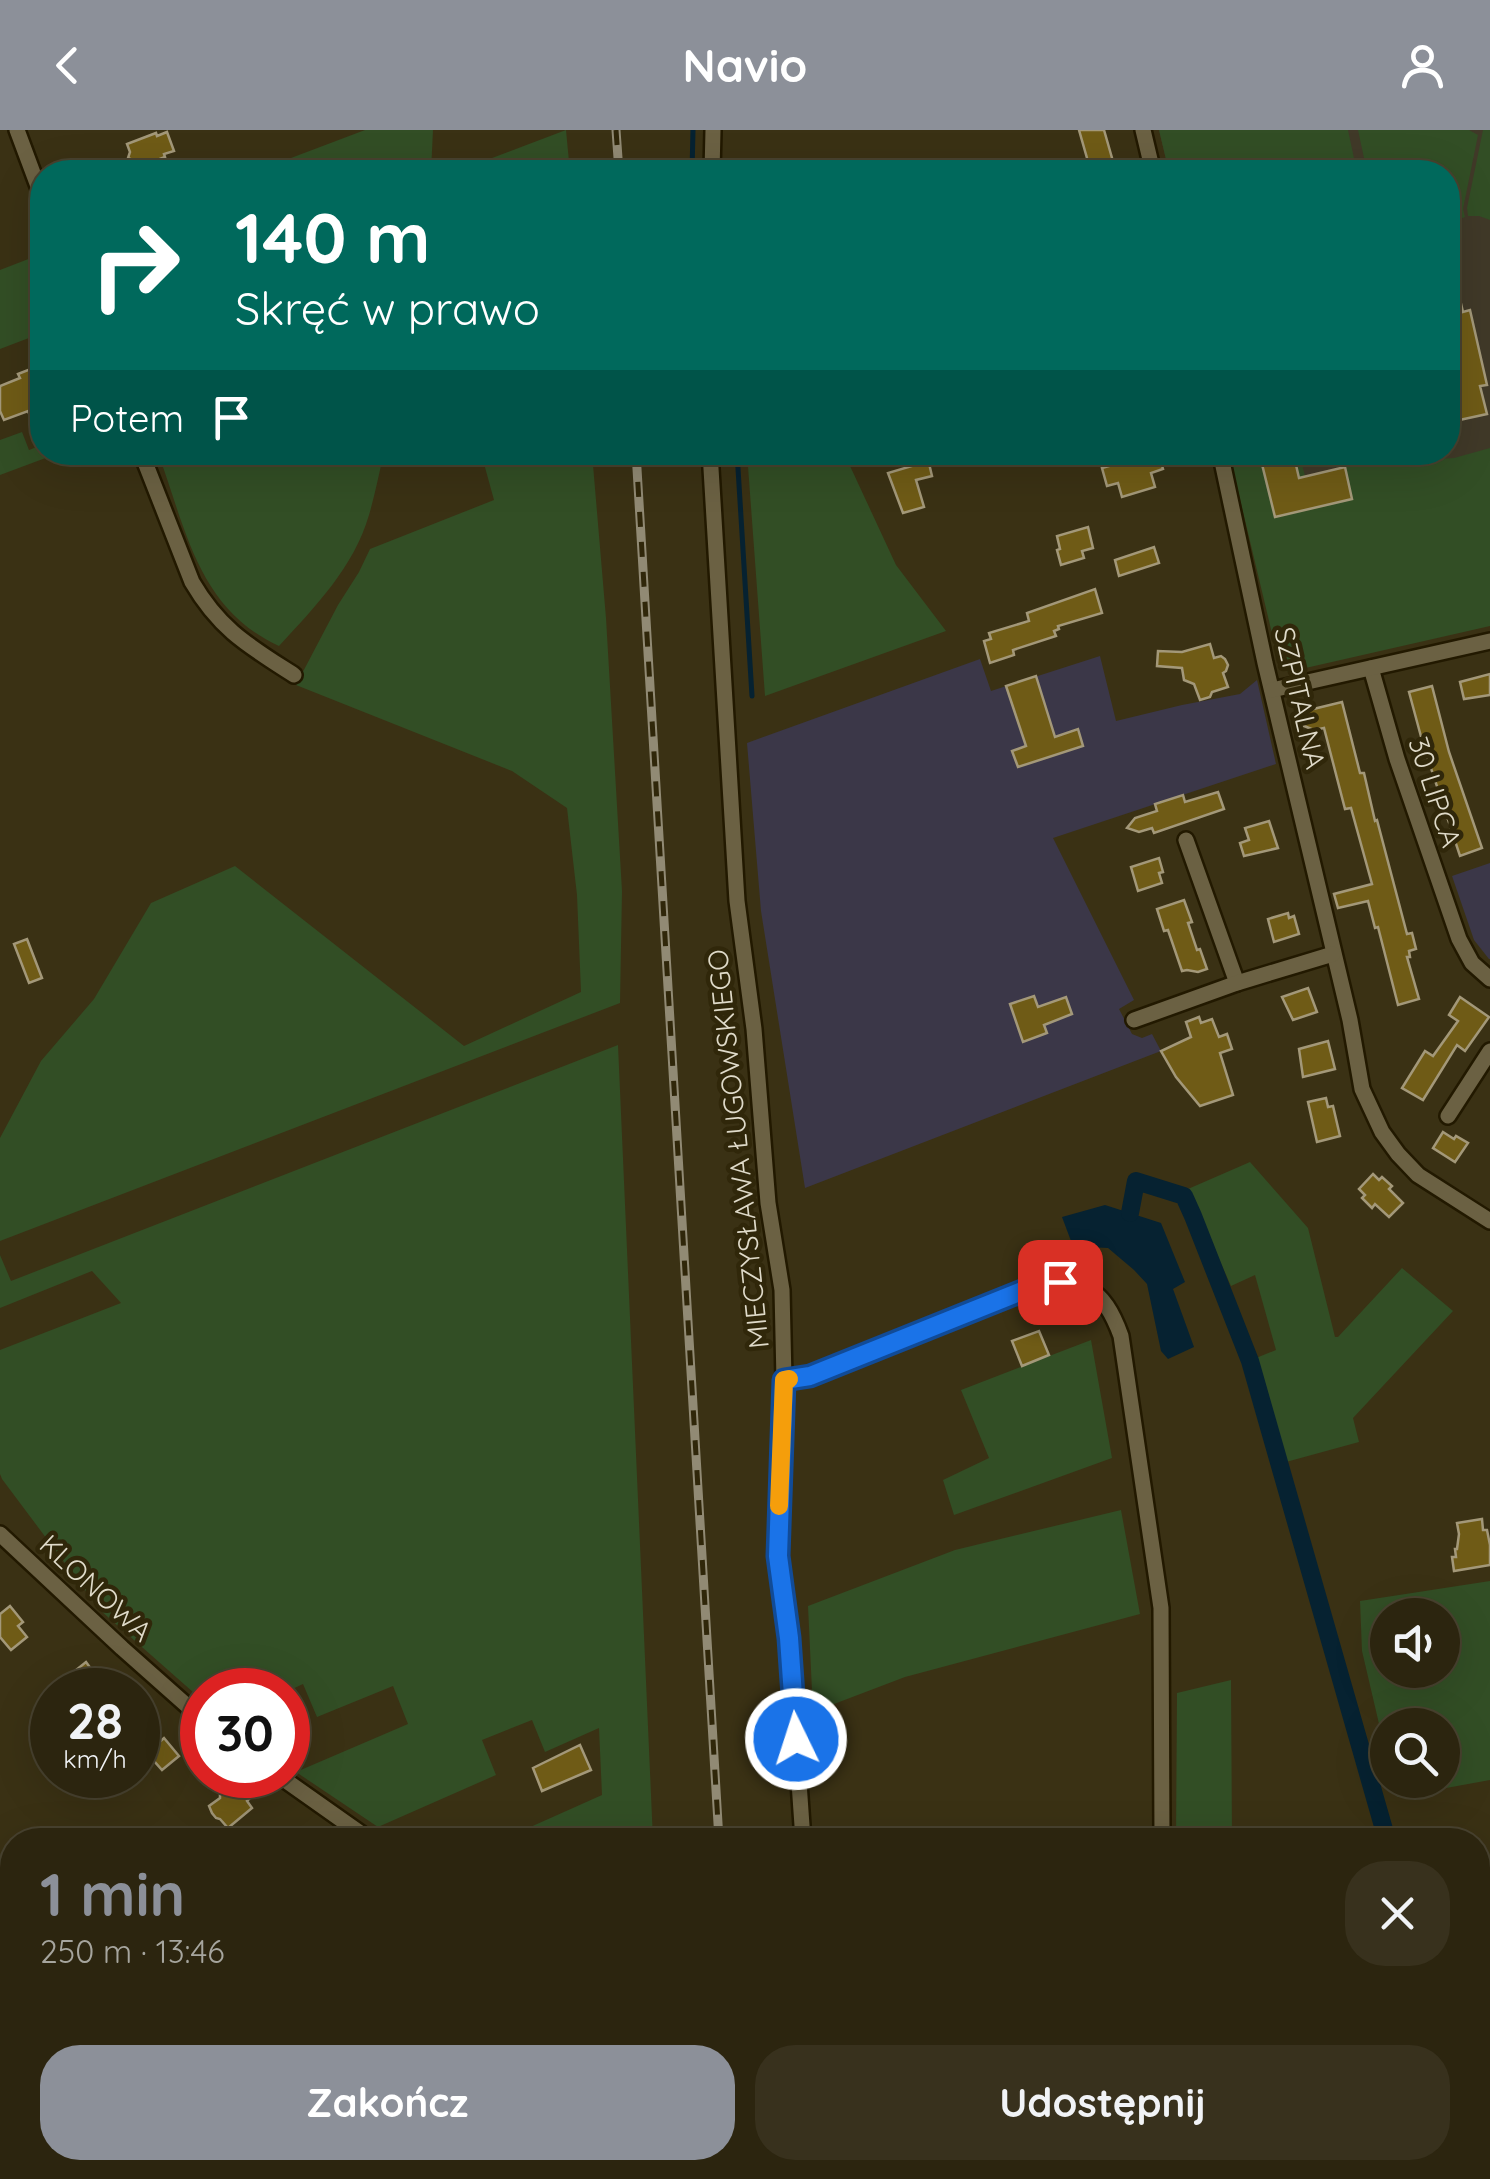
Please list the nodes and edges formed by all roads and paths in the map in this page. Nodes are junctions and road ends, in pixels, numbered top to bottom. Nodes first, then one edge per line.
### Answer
1 (17, 130) edge
2 (713, 130) edge
3 (1144, 130) edge
4 (712, 160) edge
5 (1151, 160) edge
6 (30, 165) edge
7 (145, 465) edge
8 (711, 465) edge
9 (1223, 465) edge
10 (1490, 641) edge
11 (1370, 668) junction
12 (294, 674) dead end
13 (1272, 690) junction
14 (1186, 840) dead end
15 (1333, 954) junction
16 (1490, 979) edge
17 (1237, 984) junction
18 (1134, 1020) dead end
19 (1490, 1052) edge
20 (1448, 1116) dead end
21 (1490, 1221) edge
22 (784, 1380) junction
23 (0, 1534) edge
24 (180, 1699) edge
25 (310, 1798) edge
26 (353, 1828) edge
27 (801, 1828) edge
28 (1162, 1828) edge

1 - 6 street
2 - 4 street
3 - 5 street
7 - 12 street
8 - 22 street, MIECZYSŁAWA ŁUGOWSKIEGO
9 - 13 street, SZPITALNA
10 - 11 street
11 - 13 street
11 - 16 street, 30 LIPCA
13 - 15 street, SZPITALNA
14 - 17 street
15 - 17 street
15 - 21 street, SZPITALNA
17 - 18 street
19 - 20 street
22 - 27 street, MIECZYSŁAWA ŁUGOWSKIEGO
22 - 28 street
23 - 24 street, KLONOWA
25 - 26 street

